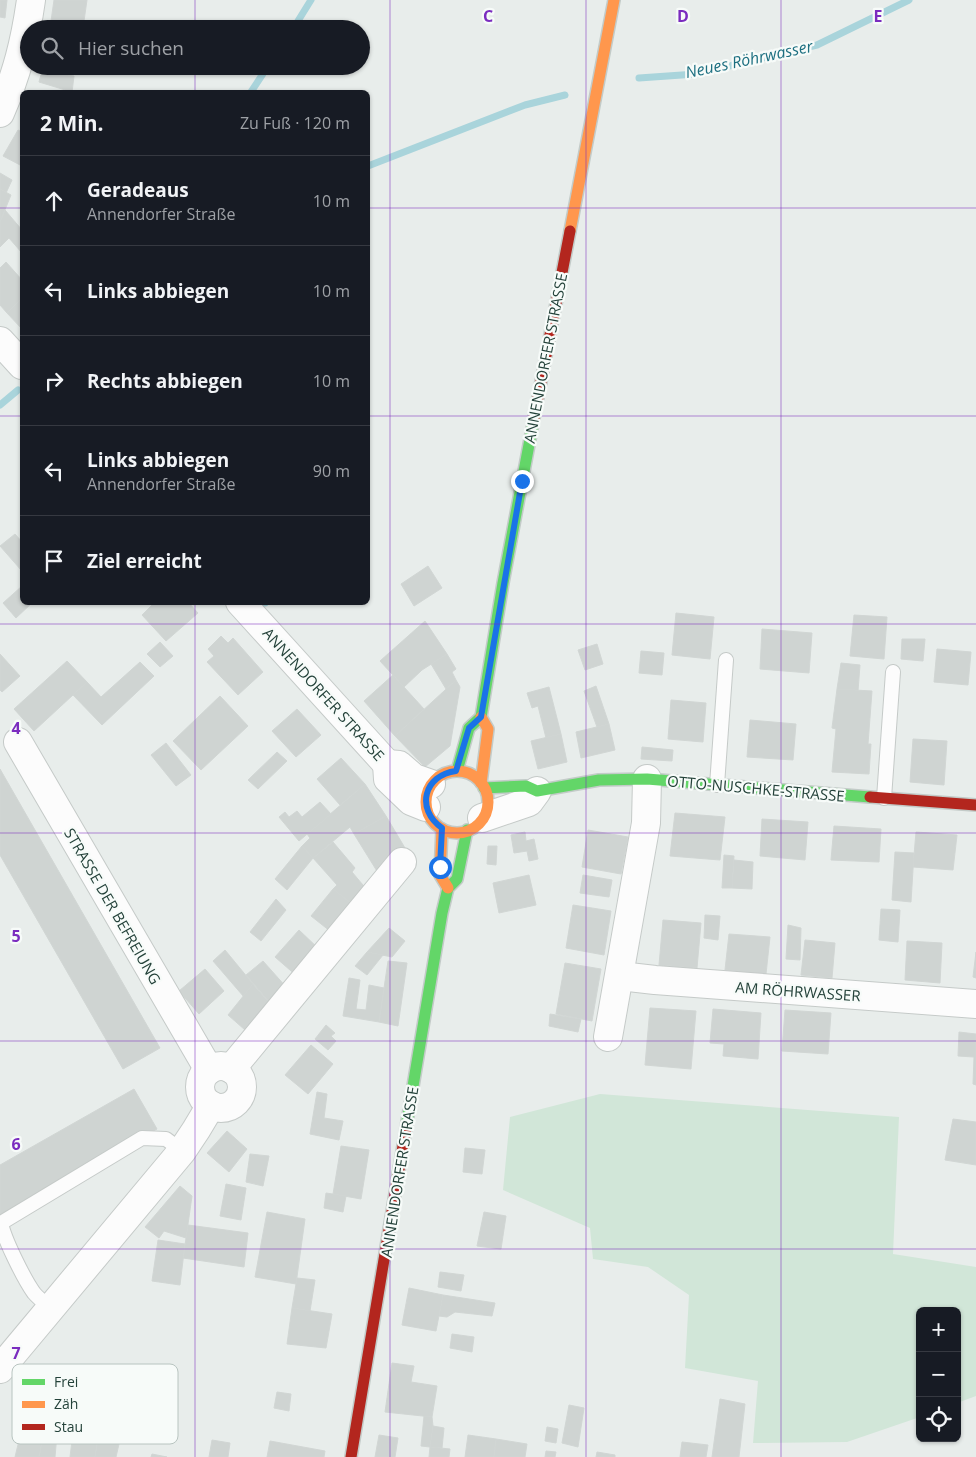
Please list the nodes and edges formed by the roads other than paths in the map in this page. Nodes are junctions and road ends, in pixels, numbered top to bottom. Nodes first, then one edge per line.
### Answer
1 (31, 0) edge
2 (614, 0) edge
3 (28, 20) edge
4 (20, 59) edge
5 (0, 113) edge
6 (0, 341) edge
7 (20, 363) edge
8 (243, 605) edge
9 (726, 660) dead end
10 (893, 672) dead end
11 (481, 717) junction
12 (18, 742) dead end
13 (456, 771) junction
14 (647, 779) junction
15 (717, 785) junction
16 (482, 786) junction
17 (537, 791) junction
18 (884, 798) junction
19 (976, 805) edge
20 (433, 807) junction
21 (475, 824) junction
22 (402, 862) dead end
23 (448, 888) junction
24 (620, 976) junction
25 (976, 1004) edge
26 (608, 1037) dead end
27 (220, 1069) junction
28 (211, 1105) junction
29 (182, 1151) junction
30 (51, 1308) junction
31 (0, 1369) edge
32 (351, 1457) edge

1 - 3 street
2 - 11 main road, ANNENDORFER STRASSE
4 - 5 street
6 - 7 street
8 - 20 street, ANNENDORFER STRASSE
9 - 15 lane
10 - 18 lane
11 - 13 main road, ANNENDORFER STRASSE
11 - 16 main road, ANNENDORFER STRASSE
12 - 27 street, STRASSE DER BEFREIUNG
13 - 16 main road
13 - 20 main road
14 - 15 main road, OTTO-NUSCHKE-STRASSE
14 - 17 main road, OTTO-NUSCHKE-STRASSE
14 - 24 street
15 - 18 main road, OTTO-NUSCHKE-STRASSE
16 - 17 main road, OTTO-NUSCHKE-STRASSE
16 - 21 main road
17 - 21 street, OTTO-NUSCHKE-STRASSE
18 - 19 main road, OTTO-NUSCHKE-STRASSE
20 - 21 main road
20 - 23 main road
21 - 23 main road, ANNENDORFER STRASSE
22 - 27 street
23 - 32 main road, ANNENDORFER STRASSE
24 - 25 street, AM RÖHRWASSER
24 - 26 street
27 - 28 street
27 - 28 street
28 - 29 street
29 - 30 street
29 - 30 lane
30 - 31 street

